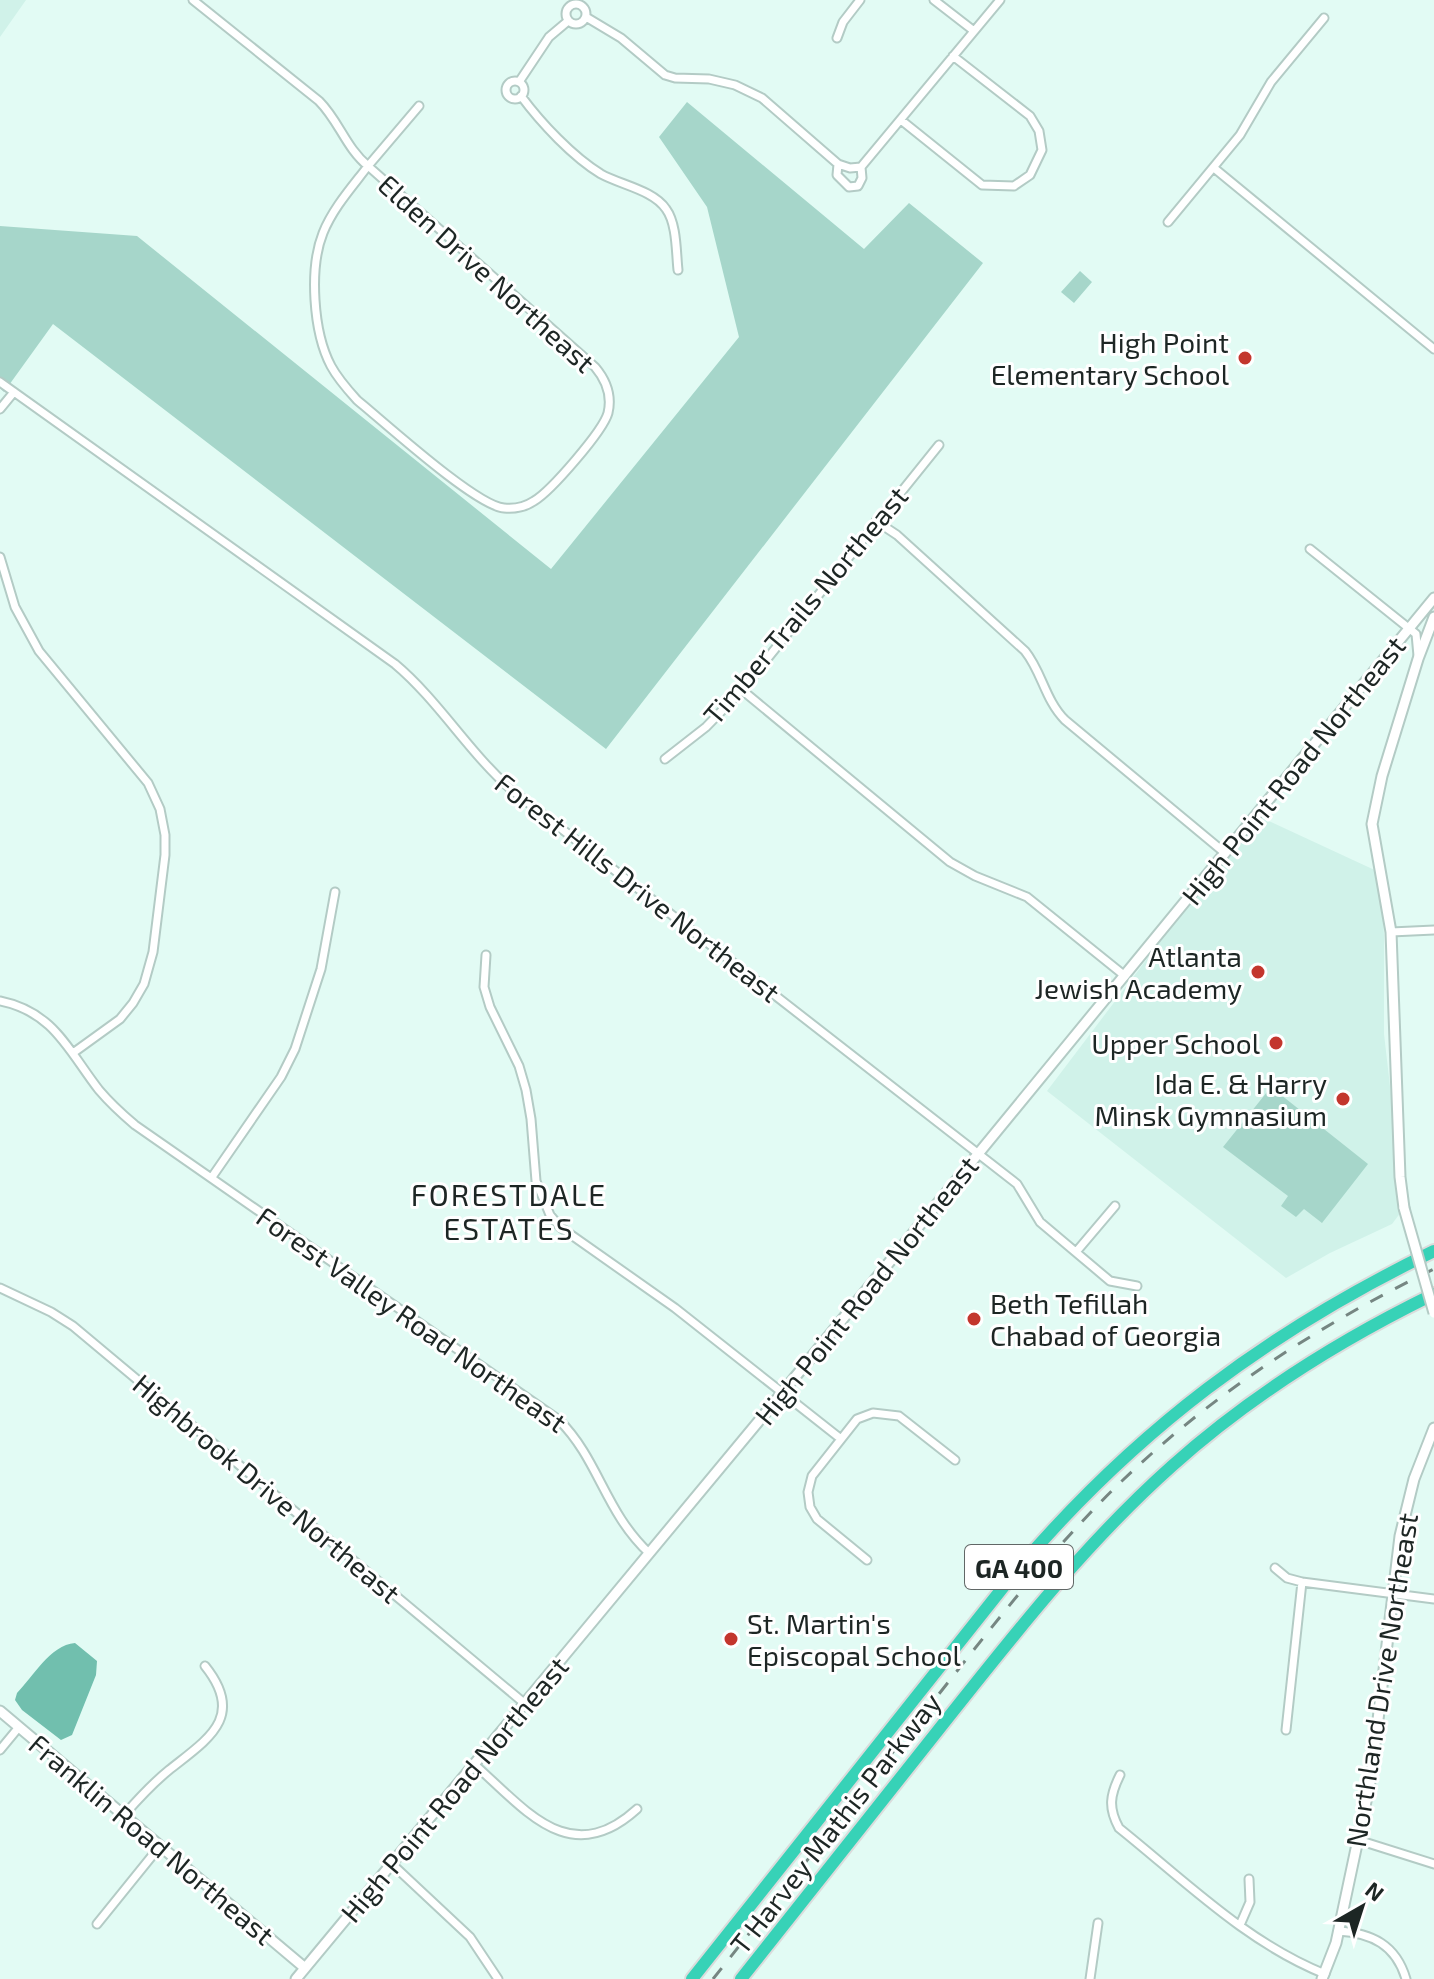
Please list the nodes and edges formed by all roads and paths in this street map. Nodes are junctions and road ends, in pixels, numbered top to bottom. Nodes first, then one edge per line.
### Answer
1 (193, 0) edge
2 (860, 0) edge
3 (934, 0) edge
4 (1000, 0) edge
5 (586, 17) junction
6 (1324, 18) dead end
7 (568, 21) junction
8 (974, 31) junction
9 (837, 38) dead end
10 (953, 56) junction
11 (519, 82) junction
12 (521, 96) junction
13 (419, 106) dead end
14 (901, 120) junction
15 (838, 164) junction
16 (368, 166) junction
17 (861, 167) junction
18 (1214, 168) junction
19 (1168, 222) dead end
20 (678, 270) dead end
21 (1434, 349) edge
22 (0, 382) edge
23 (14, 392) junction
24 (0, 409) edge
25 (939, 445) dead end
26 (876, 521) junction
27 (1310, 549) dead end
28 (0, 557) edge
29 (1434, 598) edge
30 (1434, 617) edge
31 (1408, 629) junction
32 (1418, 659) junction
33 (742, 690) junction
34 (665, 759) dead end
35 (1225, 853) junction
36 (335, 892) dead end
37 (1434, 930) edge
38 (1391, 932) junction
39 (486, 955) dead end
40 (1125, 976) junction
41 (0, 1001) edge
42 (73, 1053) junction
43 (978, 1153) junction
44 (212, 1177) junction
45 (1115, 1206) dead end
46 (1434, 1251) edge
47 (1076, 1252) junction
48 (1137, 1286) dead end
49 (0, 1288) edge
50 (1434, 1294) edge
51 (1434, 1313) edge
52 (782, 1393) junction
53 (1434, 1428) edge
54 (841, 1439) junction
55 (955, 1460) dead end
56 (649, 1553) junction
57 (867, 1560) dead end
58 (1275, 1568) dead end
59 (1302, 1582) junction
60 (1393, 1592) junction
61 (1434, 1599) edge
62 (205, 1666) dead end
63 (524, 1703) junction
64 (0, 1711) edge
65 (19, 1727) junction
66 (1286, 1730) dead end
67 (0, 1750) edge
68 (474, 1764) junction
69 (1120, 1775) dead end
70 (637, 1809) dead end
71 (125, 1814) junction
72 (1358, 1840) junction
73 (160, 1846) junction
74 (392, 1864) junction
75 (1434, 1864) edge
76 (1249, 1879) dead end
77 (1098, 1923) dead end
78 (97, 1924) dead end
79 (1240, 1925) junction
80 (1338, 1931) junction
81 (305, 1968) junction
82 (1324, 1976) edge
83 (296, 1979) edge
84 (498, 1979) edge
85 (692, 1979) edge
86 (741, 1979) edge
87 (1090, 1979) edge
88 (1406, 1979) edge

1 - 16 street, Elden Drive Northeast
2 - 9 street
3 - 8 street
4 - 8 street
5 - 7 street
5 - 7 street
5 - 15 street
6 - 18 street
7 - 11 street
8 - 10 street
10 - 14 street
10 - 14 street
11 - 12 street
11 - 12 street
12 - 20 street
13 - 16 street
14 - 17 street
15 - 17 street
15 - 17 street
16 - 16 street, Elden Drive Northeast
18 - 19 street
18 - 21 street
22 - 23 street, Forest Hills Drive Northeast
23 - 24 street
23 - 43 street, Forest Hills Drive Northeast
25 - 26 street, Timber Trails Northeast
26 - 33 street, Timber Trails Northeast
26 - 35 street
27 - 31 street
28 - 42 street
29 - 31 street, High Point Road Northeast
30 - 32 street
31 - 32 street
31 - 35 street, High Point Road Northeast
32 - 38 street
33 - 34 street, Timber Trails Northeast
33 - 40 street
35 - 40 street, High Point Road Northeast
36 - 44 street
37 - 38 street
38 - 51 street, bridge
39 - 52 street
40 - 43 street, High Point Road Northeast
41 - 42 street, Forest Valley Road Northeast
42 - 44 street, Forest Valley Road Northeast
43 - 47 street, Forest Hills Drive Northeast
43 - 52 street, High Point Road Northeast
44 - 56 street, Forest Valley Road Northeast
45 - 47 street
46 - 85 highway, T Harvey Mathis Parkway / GA 400
47 - 48 street, Forest Hills Drive Northeast
49 - 63 street, Highbrook Drive Northeast
50 - 86 highway, T Harvey Mathis Parkway / GA 400
52 - 54 street
52 - 56 street, High Point Road Northeast
53 - 60 street, Northland Drive Northeast
54 - 55 street
54 - 57 street
56 - 63 street, High Point Road Northeast
58 - 59 street
59 - 60 street
59 - 66 street
60 - 61 street
60 - 72 street, Northland Drive Northeast
62 - 71 street
63 - 68 street, High Point Road Northeast
64 - 65 street, Franklin Road Northeast
65 - 67 street
65 - 71 street, Franklin Road Northeast
68 - 70 street
68 - 74 street, High Point Road Northeast
69 - 79 street
71 - 73 street, Franklin Road Northeast
72 - 75 street
72 - 80 street, Northland Drive Northeast
73 - 78 street
73 - 81 street, Franklin Road Northeast
74 - 81 street, High Point Road Northeast
74 - 84 street
76 - 79 street
77 - 87 street
79 - 82 street
80 - 82 street, Northland Drive Northeast
80 - 88 street
81 - 83 street, High Point Road Northeast

